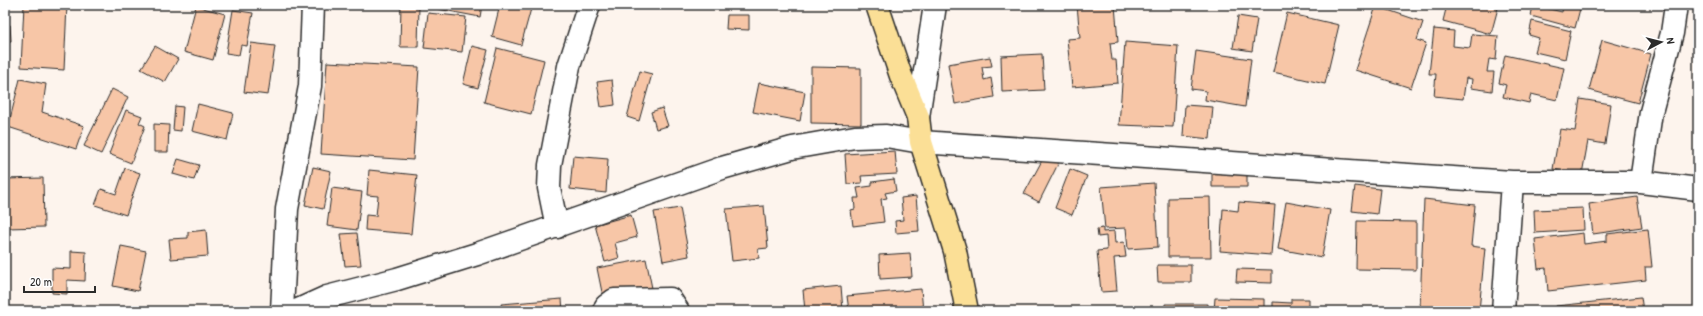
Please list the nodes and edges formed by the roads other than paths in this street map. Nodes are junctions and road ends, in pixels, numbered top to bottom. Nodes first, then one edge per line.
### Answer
1 (313, 5) edge
2 (589, 5) edge
3 (877, 5) edge
4 (935, 5) edge
5 (1676, 5) edge
6 (918, 117) junction
7 (921, 142) junction
8 (1512, 182) junction
9 (1641, 182) junction
10 (1698, 189) edge
11 (557, 227) junction
12 (282, 311) edge
13 (296, 311) edge
14 (604, 311) edge
15 (678, 311) edge
16 (968, 311) edge
17 (1503, 311) edge

1 - 12 street
2 - 11 street
3 - 6 main road
4 - 6 street
5 - 9 street
6 - 7 main road
7 - 8 street
7 - 11 street
7 - 16 main road
8 - 9 street
8 - 17 street
9 - 10 street
11 - 13 street
14 - 15 street

